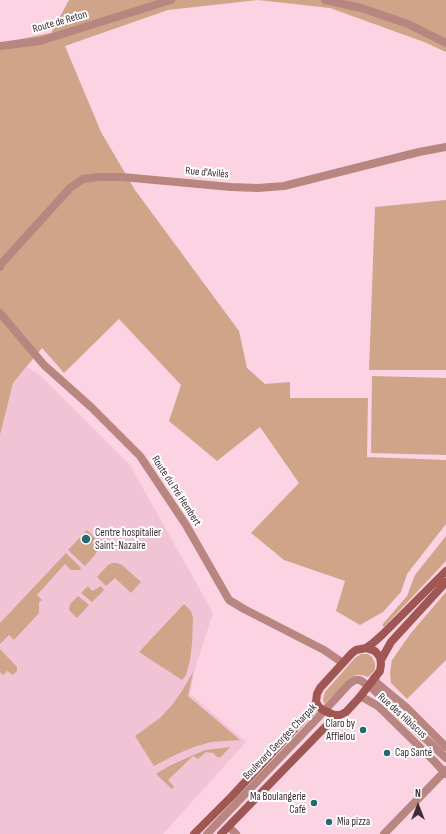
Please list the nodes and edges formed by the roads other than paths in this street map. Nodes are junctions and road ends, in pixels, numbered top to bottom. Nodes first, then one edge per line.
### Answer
1 (171, 0) edge
2 (325, 0) edge
3 (446, 43) edge
4 (0, 46) edge
5 (446, 147) edge
6 (0, 265) edge
7 (0, 313) edge
8 (446, 571) edge
9 (446, 582) edge
10 (366, 648) junction
11 (381, 660) junction
12 (342, 663) junction
13 (374, 678) junction
14 (370, 688) junction
15 (359, 698) junction
16 (316, 702) junction
17 (325, 711) junction
18 (334, 715) junction
19 (446, 746) edge
20 (446, 758) edge
21 (445, 772) edge
22 (229, 826) junction
23 (194, 834) edge
24 (207, 834) edge
25 (221, 834) edge
26 (236, 834) edge
27 (384, 834) edge

1 - 4 street, Route de Reton
2 - 3 street
5 - 6 street, Rue d'Avilès
7 - 12 street, Route du Pré Hembert
8 - 10 main road
9 - 11 main road
10 - 11 main road
10 - 12 main road, Boulevard Georges Charpak
11 - 13 main road
12 - 16 main road, Boulevard Georges Charpak
13 - 14 main road
13 - 19 street, Rue des Hibiscus
14 - 15 main road
14 - 17 street, Boulevard Georges Charpak
14 - 20 street, Rue des Hibiscus
15 - 18 main road
15 - 21 street, Rue des Hibiscus
16 - 17 main road
16 - 23 main road, Boulevard Georges Charpak
17 - 18 main road
17 - 24 street, Boulevard Georges Charpak
18 - 22 main road, Boulevard Georges Charpak
21 - 27 street
22 - 25 main road, Boulevard Georges Charpak
22 - 26 street

